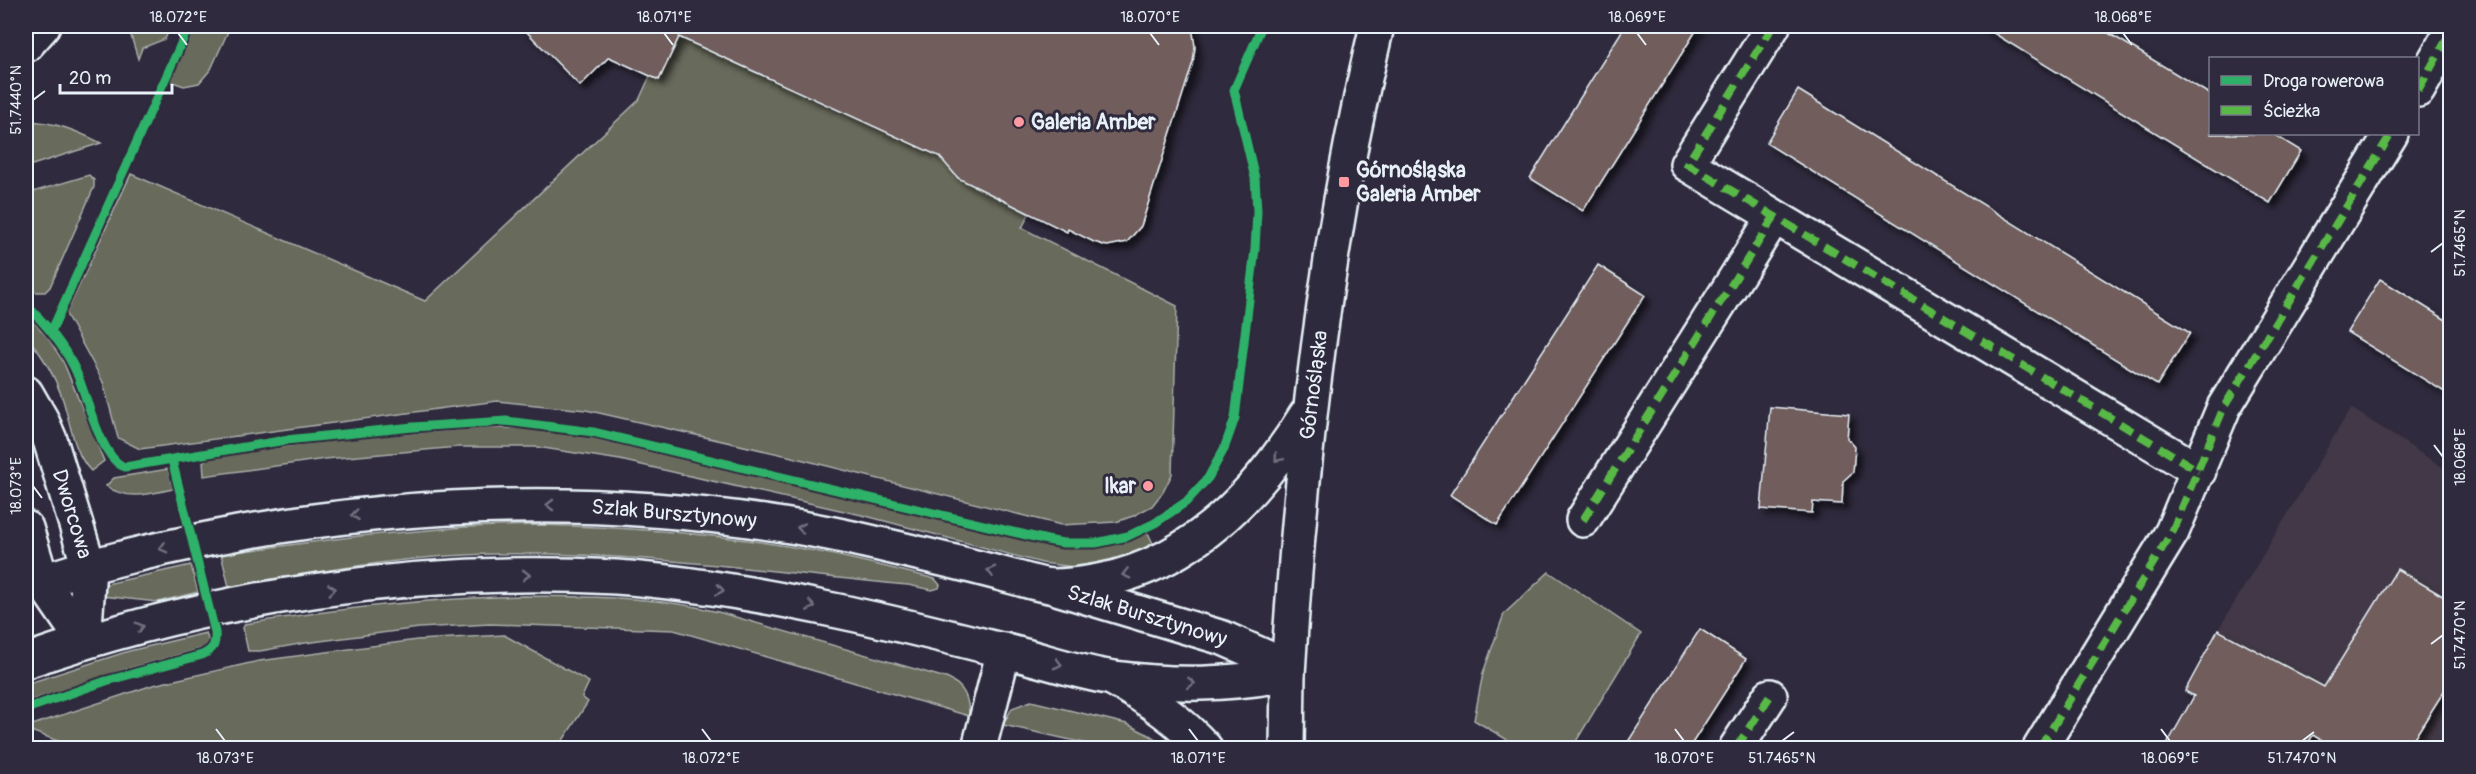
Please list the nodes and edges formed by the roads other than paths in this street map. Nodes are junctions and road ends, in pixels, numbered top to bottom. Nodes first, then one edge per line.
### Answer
1 (43, 26) edge
2 (1377, 26) edge
3 (1773, 26) edge
4 (2451, 34) edge
5 (26, 45) edge
6 (2419, 88) edge
7 (2390, 135) edge
8 (1774, 217) junction
9 (26, 393) edge
10 (1310, 409) junction
11 (2199, 471) junction
12 (1583, 520) dead end
13 (26, 528) edge
14 (89, 567) junction
15 (34, 584) edge
16 (1048, 586) junction
17 (84, 642) junction
18 (1004, 650) junction
19 (26, 662) edge
20 (1288, 674) junction
21 (1112, 678) junction
22 (1770, 696) dead end
23 (979, 748) edge
24 (1205, 748) edge
25 (1287, 748) edge
26 (1736, 748) edge
27 (2040, 748) edge

1 - 5 main road
2 - 10 main road, Górnośląska
3 - 8 main road
4 - 6 main road
7 - 11 main road
8 - 11 main road
8 - 12 main road
9 - 14 main road, Dworcowa
10 -> 16 main road
10 - 20 main road, Górnośląska
11 - 27 main road
13 - 15 main road
14 - 15 main road, Szlak Bursztynowy
16 -> 14 main road, Szlak Bursztynowy
14 - 17 main road, Dworcowa
15 - 17 main road
16 - 20 main road, Szlak Bursztynowy
17 -> 18 main road
17 - 19 main road
18 -> 21 main road
18 - 23 main road
21 -> 20 main road
20 - 25 main road, Górnośląska
21 - 24 main road
22 - 26 main road

